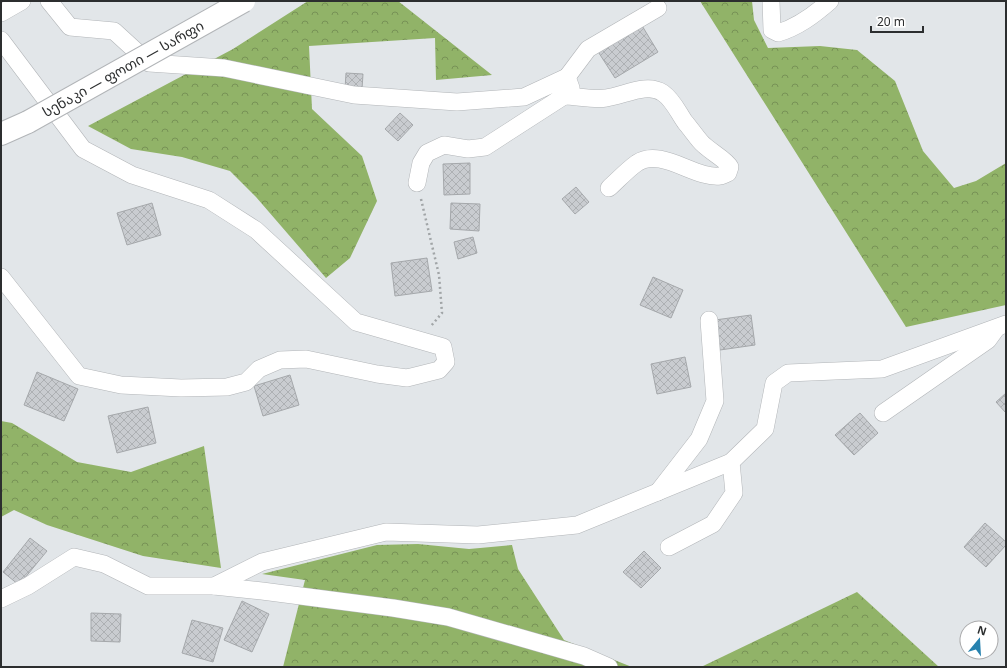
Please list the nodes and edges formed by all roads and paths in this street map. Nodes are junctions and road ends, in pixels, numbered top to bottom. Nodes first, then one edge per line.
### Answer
1 (20, 1) edge
2 (48, 1) edge
3 (244, 1) edge
4 (770, 1) edge
5 (830, 1) edge
6 (658, 8) dead end
7 (1, 13) edge
8 (1, 40) edge
9 (567, 77) junction
10 (564, 96) junction
11 (1, 134) edge
12 (417, 183) joint
13 (609, 188) dead end
14 (1, 277) edge
15 (709, 320) dead end
16 (1003, 324) edge
17 (419, 341) junction
18 (883, 413) dead end
19 (731, 462) junction
20 (658, 492) junction
21 (669, 547) dead end
22 (214, 586) junction
23 (1, 599) edge
24 (608, 667) edge

1 - 7 street
2 - 9 street
3 - 11 highway, სენაკი — ფოთი — სარფი, bridge
4 - 5 street
6 - 9 street
8 - 17 street
9 - 10 street
10 - 12 street
10 - 13 street
12 - 17 path
14 - 17 street
15 - 20 street
16 - 18 street
16 - 19 street
19 - 20 street
19 - 21 street
20 - 22 street
22 - 23 street
22 - 24 street

